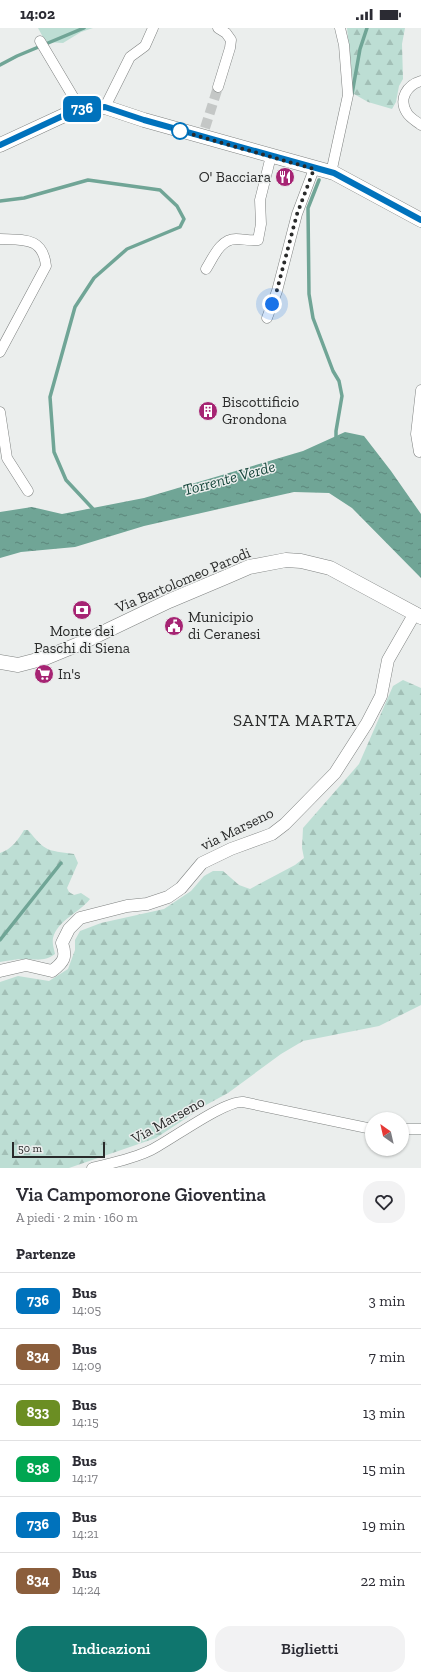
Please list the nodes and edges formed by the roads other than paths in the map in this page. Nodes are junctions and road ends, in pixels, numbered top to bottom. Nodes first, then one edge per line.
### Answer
1 (153, 28) edge
2 (218, 28) edge
3 (340, 28) edge
4 (40, 41) dead end
5 (421, 81) edge
6 (218, 87) tunnel mouth
7 (105, 107) junction
8 (81, 110) junction
9 (421, 125) edge
10 (0, 145) edge
11 (271, 156) junction
12 (314, 169) junction
13 (331, 173) junction
14 (421, 220) edge
15 (0, 239) edge
16 (206, 269) dead end
17 (267, 318) dead end
18 (0, 352) edge
19 (421, 390) edge
20 (0, 412) edge
21 (2, 446) edge
22 (419, 452) dead end
23 (28, 491) dead end
24 (418, 615) edge
25 (0, 662) edge
26 (0, 971) edge
27 (365, 1128) edge
28 (409, 1129) edge
29 (421, 1129) edge
30 (92, 1168) edge

1 - 7 street
2 - 6 street
3 - 13 street
4 - 8 street
5 - 9 street
7 - 8 main road
7 - 11 main road
8 - 10 main road
11 - 12 main road
11 - 16 street
12 - 13 main road
12 - 17 street
13 - 14 main road
15 - 18 street
19 - 22 street
20 - 21 street
21 - 23 street
24 - 25 main road, Via Bartolomeo Parodi
24 - 26 street, via Marseno
27 - 30 street, Via Marseno
28 - 29 street

